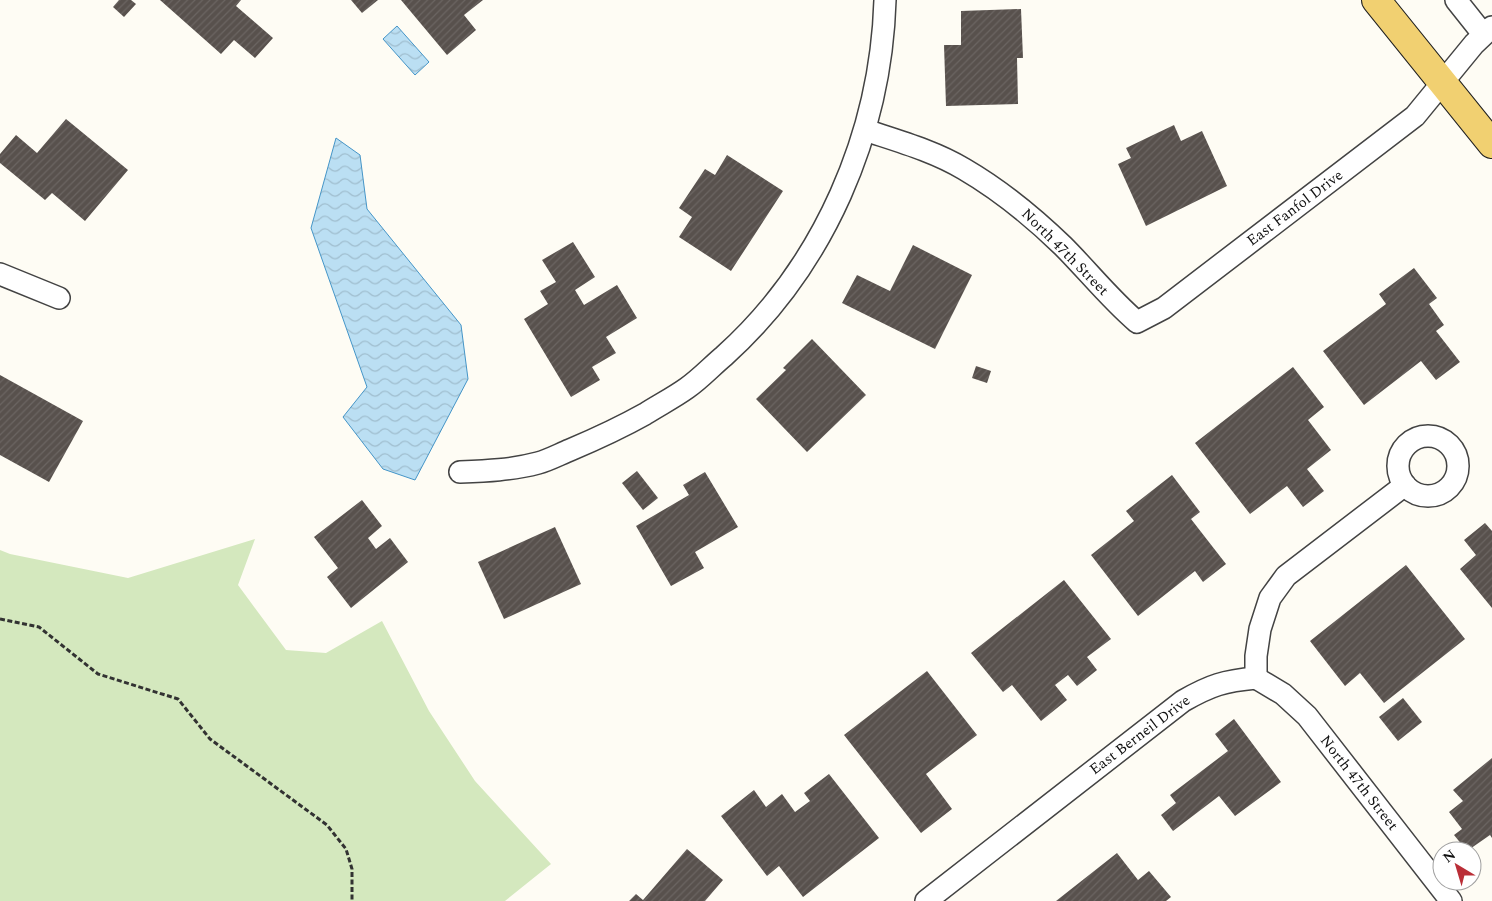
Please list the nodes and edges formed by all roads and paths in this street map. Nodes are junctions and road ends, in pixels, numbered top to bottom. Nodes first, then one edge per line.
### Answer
1 (885, 0) edge
2 (1376, 0) edge
3 (1456, 0) edge
4 (1488, 30) edge
5 (1442, 82) junction
6 (865, 130) junction
7 (1492, 144) edge
8 (0, 274) edge
9 (59, 298) dead end
10 (1137, 322) joint
11 (460, 472) dead end
12 (1405, 485) dead end
13 (0, 619) edge
14 (1256, 678) junction
15 (352, 901) edge
16 (926, 901) edge
17 (1451, 901) edge

1 - 6 street
2 - 5 main road
3 - 4 street
4 - 5 street
5 - 7 main road
5 - 10 street, East Fanfol Drive
6 - 10 street, North 47th Street
6 - 11 street
8 - 9 street
12 - 14 street
13 - 15 path
14 - 16 street, East Berneil Drive
14 - 17 street, North 47th Street

